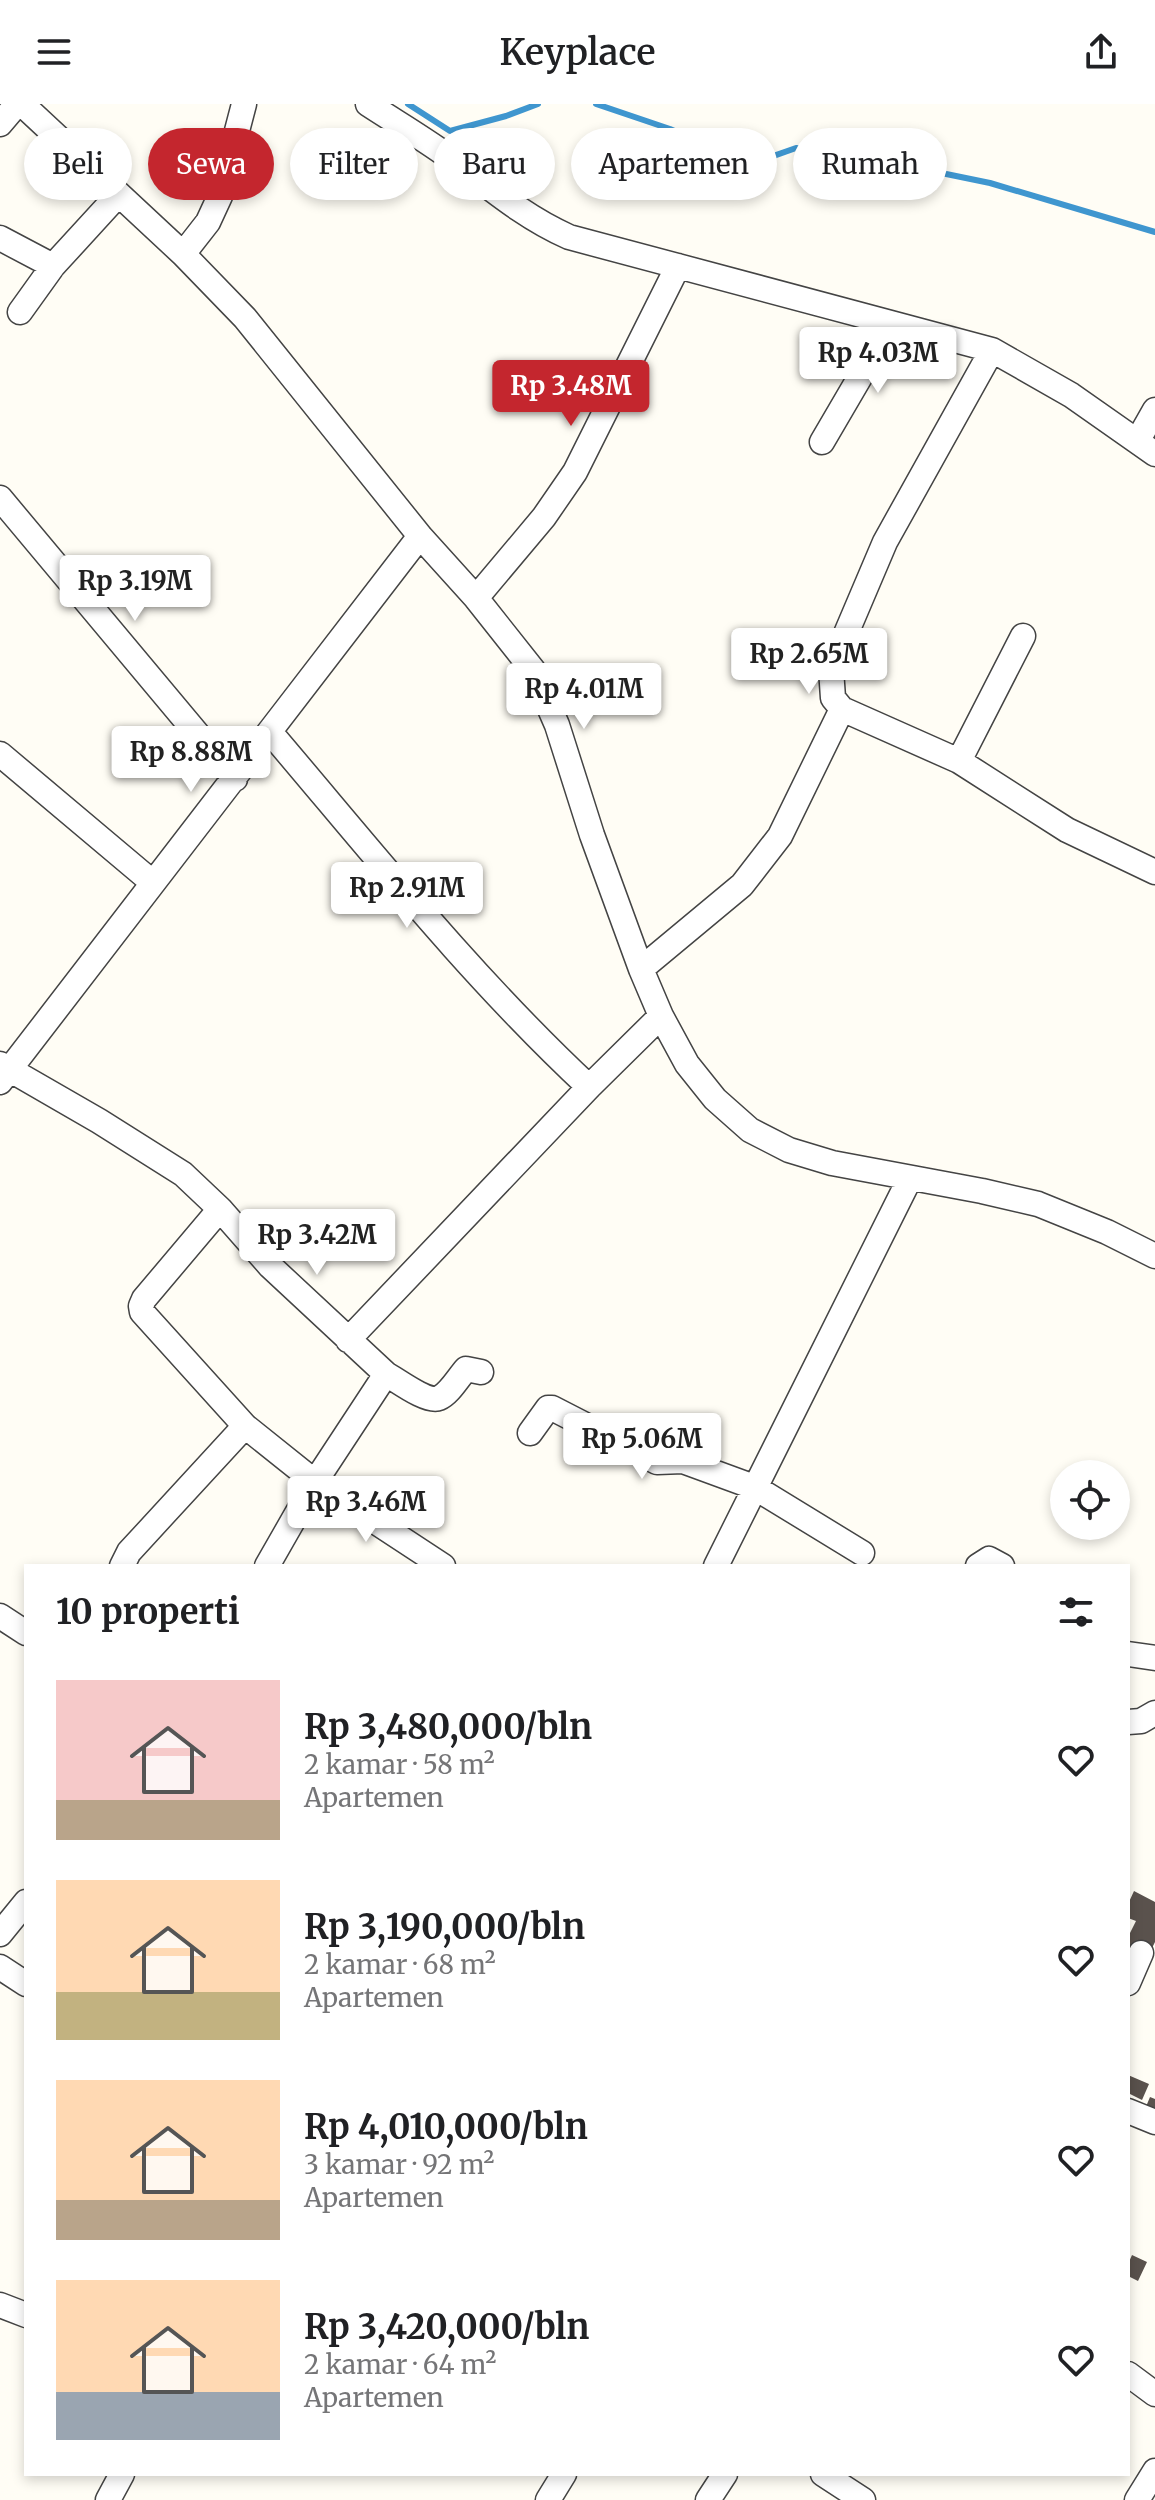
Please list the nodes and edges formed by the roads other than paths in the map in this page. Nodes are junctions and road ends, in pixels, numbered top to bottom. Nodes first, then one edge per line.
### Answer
1 (20, 104) edge
2 (244, 104) edge
3 (368, 104) edge
4 (0, 124) edge
5 (46, 128) edge
6 (113, 200) edge
7 (124, 200) edge
8 (0, 238) edge
9 (183, 254) junction
10 (53, 266) junction
11 (678, 266) junction
12 (20, 312) dead end
13 (891, 324) junction
14 (992, 350) junction
15 (1155, 410) edge
16 (822, 442) dead end
17 (1146, 447) edge
18 (0, 498) edge
19 (420, 536) junction
20 (476, 598) junction
21 (1023, 636) dead end
22 (842, 709) junction
23 (270, 732) junction
24 (0, 754) edge
25 (959, 761) junction
26 (235, 779) junction
27 (1155, 872) edge
28 (152, 882) junction
29 (641, 969) junction
30 (661, 1016) junction
31 (3, 1072) edge
32 (589, 1087) junction
33 (910, 1178) junction
34 (220, 1209) junction
35 (1155, 1256) edge
36 (348, 1340) junction
37 (481, 1372) dead end
38 (386, 1374) junction
39 (245, 1426) junction
40 (530, 1433) dead end
41 (315, 1482) junction
42 (754, 1487) junction
43 (862, 1553) dead end
44 (123, 1564) edge
45 (268, 1564) edge
46 (440, 1564) edge
47 (717, 1564) edge
48 (0, 1616) edge
49 (24, 1632) edge
50 (1130, 1654) edge
51 (1155, 1658) edge
52 (1155, 1713) edge
53 (1130, 1722) edge
54 (24, 1904) edge
55 (0, 1934) edge
56 (1141, 1953) dead end
57 (0, 1967) edge
58 (1130, 1978) edge
59 (24, 1983) edge
60 (1130, 2112) edge
61 (1155, 2122) edge
62 (0, 2305) edge
63 (24, 2314) edge
64 (1130, 2375) edge
65 (1155, 2394) edge
66 (1155, 2471) edge
67 (121, 2476) edge
68 (563, 2476) edge
69 (724, 2476) edge
70 (826, 2476) edge
71 (108, 2500) edge
72 (548, 2500) edge
73 (708, 2500) edge
74 (863, 2500) edge
75 (1137, 2500) edge

1 - 4 street
1 - 5 street
2 - 9 street
3 - 11 street
6 - 10 street
7 - 9 street
8 - 10 street
9 - 19 street
10 - 12 street
11 - 13 street
11 - 20 street
13 - 14 street
13 - 16 street
14 - 17 street
14 - 22 street
15 - 17 street
18 - 26 street
19 - 20 street
19 - 23 street
20 - 29 street
21 - 25 street
22 - 25 street
22 - 29 street
23 - 26 street
23 - 32 street
24 - 28 street
25 - 27 street
26 - 28 street
28 - 31 street
29 - 30 street
30 - 32 street
30 - 33 street
31 - 34 street
32 - 36 street
33 - 35 street
33 - 42 street
34 - 36 street
34 - 39 street
36 - 38 street
37 - 38 street
38 - 41 street
39 - 41 street
39 - 44 street
40 - 42 street
41 - 45 street
41 - 46 street
42 - 43 street
42 - 47 street
48 - 49 street
50 - 51 street
52 - 53 street
54 - 55 street
56 - 58 street
57 - 59 street
60 - 61 street
62 - 63 street
64 - 65 street
66 - 75 street
67 - 71 street
68 - 72 street
69 - 73 street
70 - 74 street

